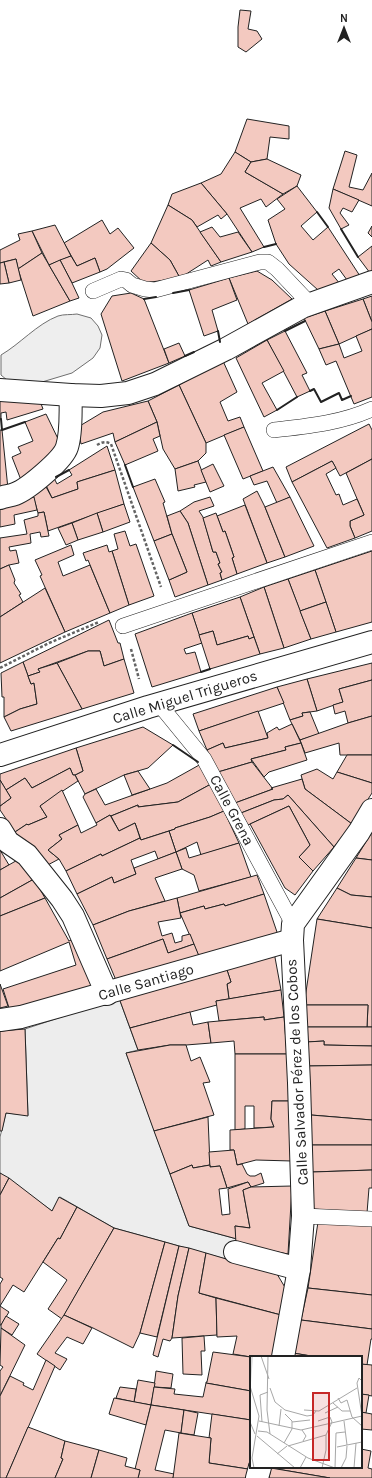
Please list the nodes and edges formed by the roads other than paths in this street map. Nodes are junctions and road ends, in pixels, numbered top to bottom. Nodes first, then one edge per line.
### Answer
1 (372, 282) edge
2 (93, 292) dead end
3 (310, 304) junction
4 (0, 390) edge
5 (71, 395) junction
6 (372, 409) edge
7 (274, 430) dead end
8 (0, 498) edge
9 (372, 542) edge
10 (123, 626) road end
11 (372, 642) edge
12 (153, 706) junction
13 (0, 755) edge
14 (372, 810) edge
15 (0, 829) edge
16 (292, 932) junction
17 (107, 994) junction
18 (0, 1020) edge
19 (303, 1216) junction
20 (372, 1219) edge
21 (235, 1252) dead end
22 (299, 1269) junction
23 (283, 1356) edge
24 (260, 1468) edge
25 (257, 1478) edge

1 - 3 street
2 - 3 lane
3 - 5 street
4 - 5 street
5 - 8 street
6 - 7 lane
9 - 10 lane
11 - 12 street, Calle Miguel Trigueros
12 - 13 street, Calle Miguel Trigueros
12 - 16 lane, Calle Grena
14 - 16 street
15 - 17 street
16 - 17 street, Calle Santiago
16 - 19 street, Calle Salvador Pérez de los Cobos
17 - 18 street, Calle Santiago
19 - 20 lane
19 - 22 street, Calle Salvador Pérez de los Cobos
21 - 22 street
22 - 23 street, Calle Salvador Pérez de los Cobos
24 - 25 street

